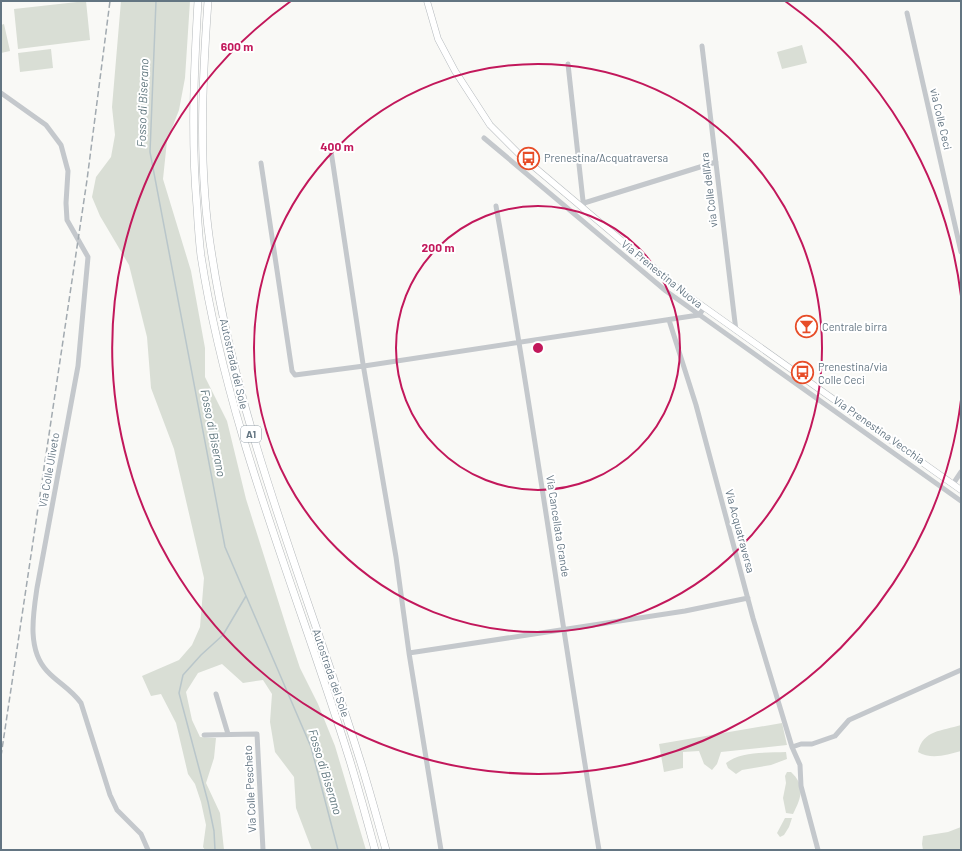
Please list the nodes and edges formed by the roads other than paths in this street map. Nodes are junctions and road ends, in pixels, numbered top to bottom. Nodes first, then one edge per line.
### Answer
1 (198, 1) edge
2 (208, 1) edge
3 (427, 1) edge
4 (908, 13) dead end
5 (702, 46) dead end
6 (568, 64) dead end
7 (1, 93) edge
8 (484, 138) dead end
9 (331, 151) dead end
10 (716, 162) junction
11 (261, 164) dead end
12 (584, 203) junction
13 (496, 206) dead end
14 (584, 210) junction
15 (961, 252) edge
16 (704, 308) junction
17 (699, 315) junction
18 (669, 320) junction
19 (736, 331) junction
20 (520, 343) junction
21 (364, 366) junction
22 (961, 472) edge
23 (953, 484) junction
24 (961, 490) edge
25 (961, 501) edge
26 (748, 598) junction
27 (564, 629) junction
28 (409, 652) junction
29 (961, 670) edge
30 (216, 694) dead end
31 (228, 734) junction
32 (204, 735) dead end
33 (792, 747) junction
34 (148, 850) edge
35 (263, 850) edge
36 (375, 850) edge
37 (386, 850) edge
38 (440, 850) edge
39 (599, 850) edge
40 (818, 850) edge

1 - 36 highway, Autostrada del Sole / A1
2 - 37 highway, Autostrada del Sole / A1
3 - 14 main road, Via Prenestina Nuova
4 - 15 street, via Colle Ceci
5 - 10 street, via Colle dell'Ara
6 - 12 street
7 - 34 street, Via Colle Uliveto
8 - 17 street, Via Prenestina Vecchia
9 - 21 street
10 - 12 street
10 - 19 street, via Colle dell'Ara
11 - 21 street
12 - 14 street
13 - 20 street, Via Cancellata Grande
14 - 16 main road, Via Prenestina Nuova
16 - 17 street
16 - 19 main road, Via Prenestina Nuova
17 - 18 street
17 - 25 street, Via Prenestina Vecchia
18 - 20 street
18 - 26 street, Via Acquatraversa
19 - 23 main road, Via Prenestina Nuova
20 - 21 street
20 - 27 street, Via Cancellata Grande
21 - 28 street
22 - 23 street
23 - 24 main road, Via Prenestina Nuova
26 - 27 street
26 - 33 street, Via Acquatraversa
27 - 28 street
27 - 39 street, Via Cancellata Grande
28 - 38 street
29 - 33 street
30 - 31 street
31 - 32 street, Via Colle Pescheto
31 - 35 street, Via Colle Pescheto
33 - 40 street, Via Acquatraversa

